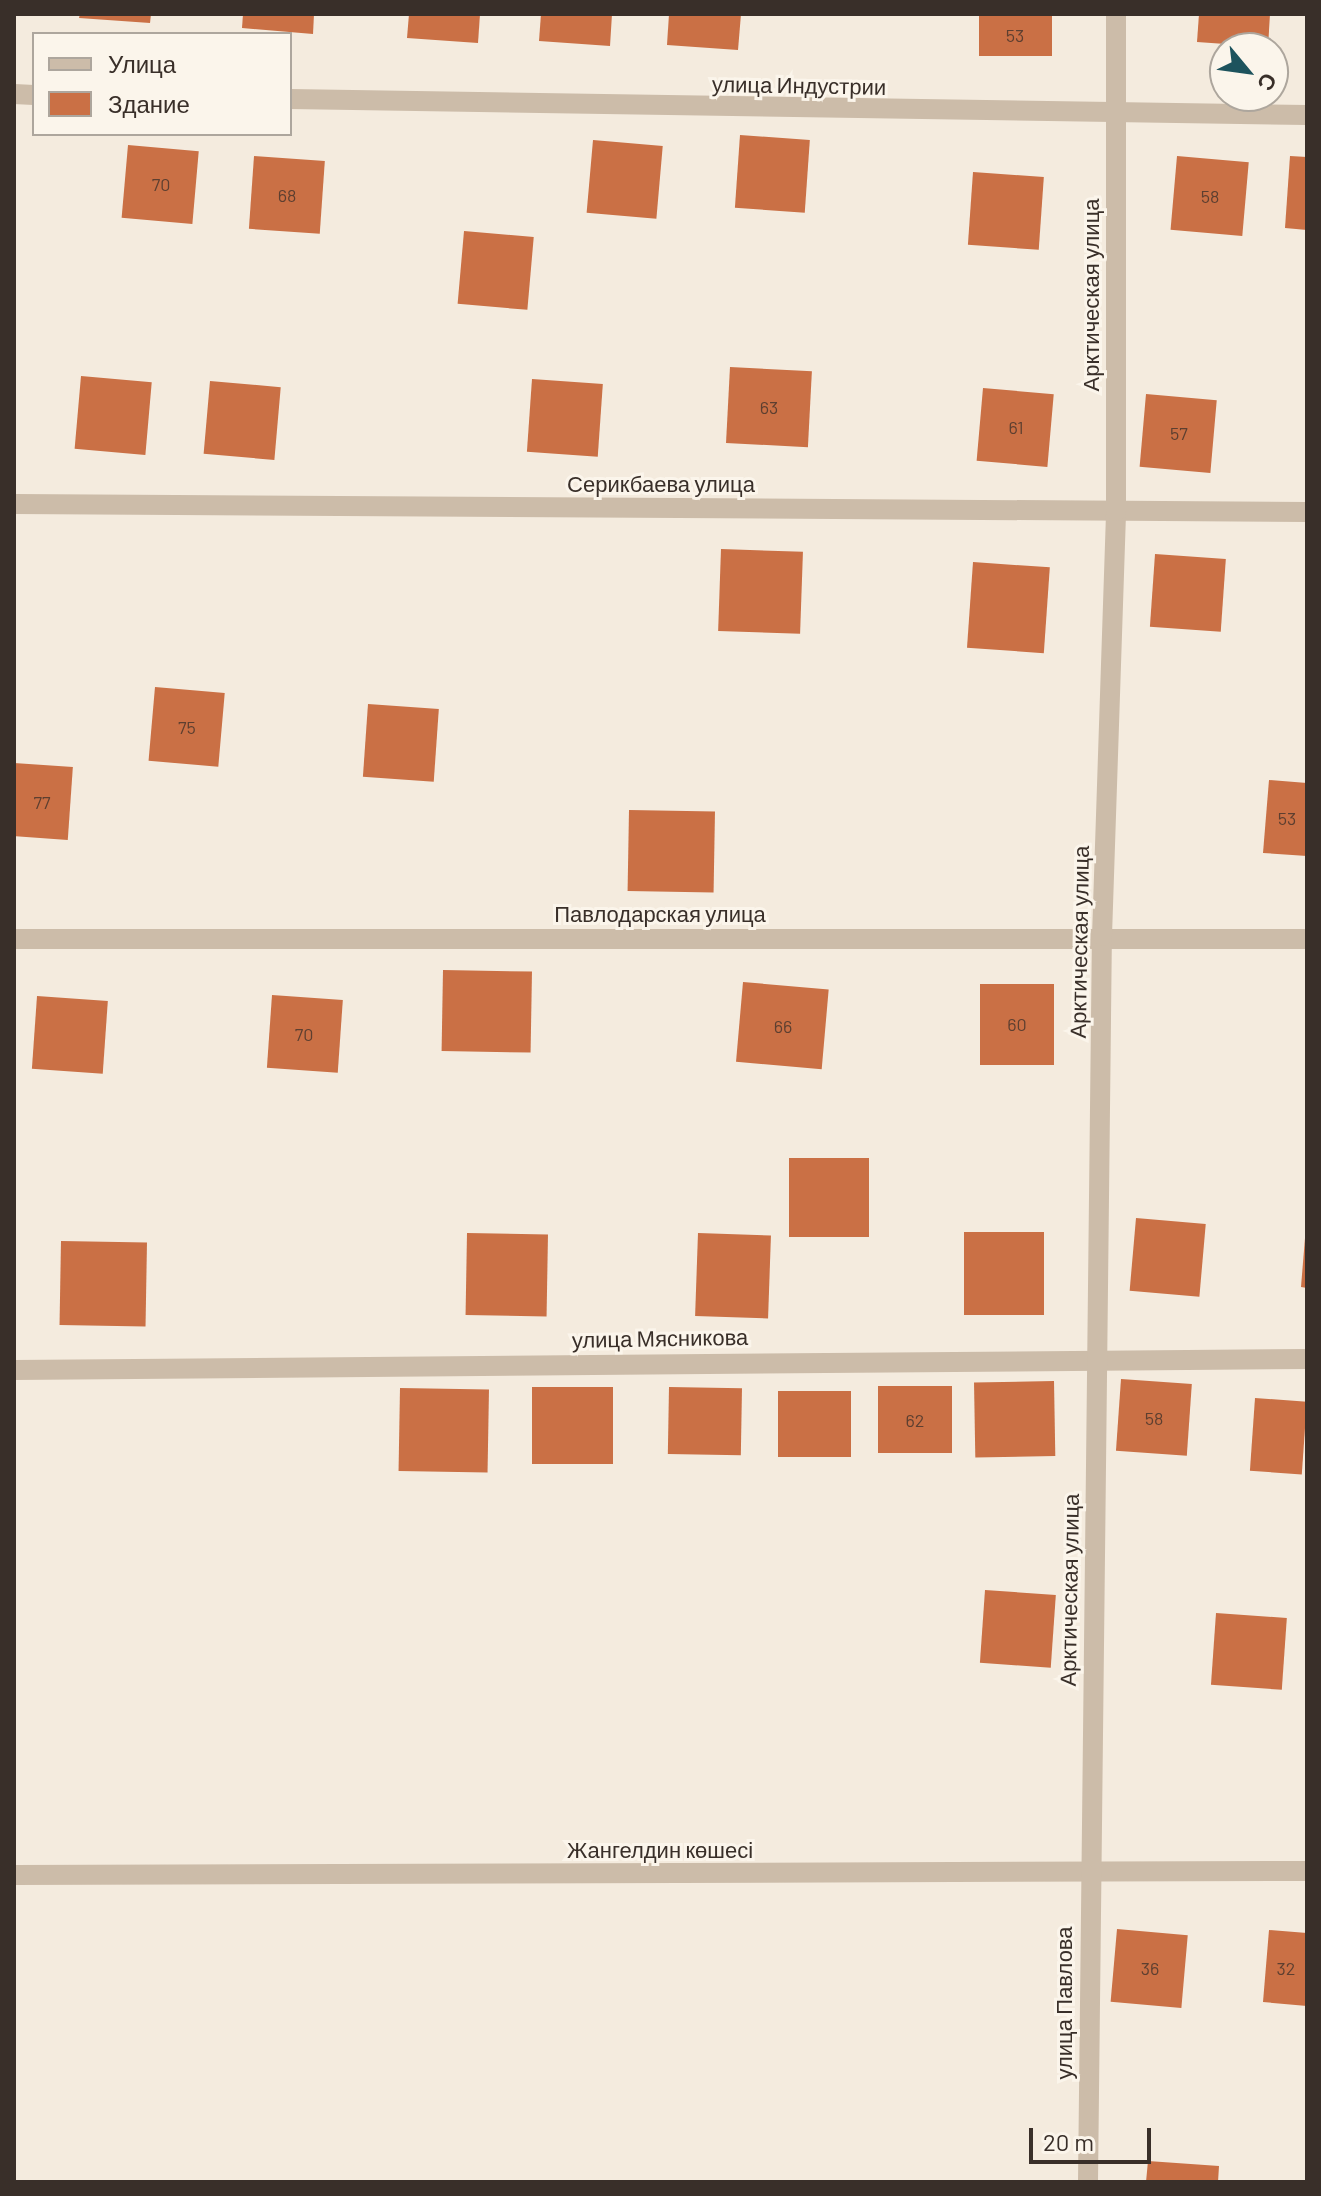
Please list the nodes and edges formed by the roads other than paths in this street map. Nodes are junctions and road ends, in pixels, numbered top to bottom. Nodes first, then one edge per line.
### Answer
1 (1116, 14) edge
2 (292, 99) edge
3 (1114, 114) junction
4 (1307, 115) edge
5 (14, 504) edge
6 (1116, 511) junction
7 (1307, 512) edge
8 (1102, 936) junction
9 (14, 939) edge
10 (1307, 939) edge
11 (1096, 1357) junction
12 (1307, 1359) edge
13 (14, 1370) edge
14 (1307, 1871) edge
15 (1089, 1872) junction
16 (14, 1875) edge
17 (1088, 2182) edge

1 - 3 street, Арктическая улица
2 - 3 street, улица Индустрии
3 - 4 street, улица Индустрии
3 - 6 street, Арктическая улица
5 - 6 street, Серикбаева улица
6 - 7 street, Серикбаева улица
6 - 8 street, Арктическая улица
8 - 9 street, Павлодарская улица
8 - 10 street, Павлодарская улица
8 - 11 street, Арктическая улица
11 - 12 street, улица Мясникова
11 - 13 street, улица Мясникова
11 - 15 street, Арктическая улица
14 - 15 street, Жангелдин көшесі
15 - 16 street, Жангелдин көшесі
15 - 17 street, улица Павлова

